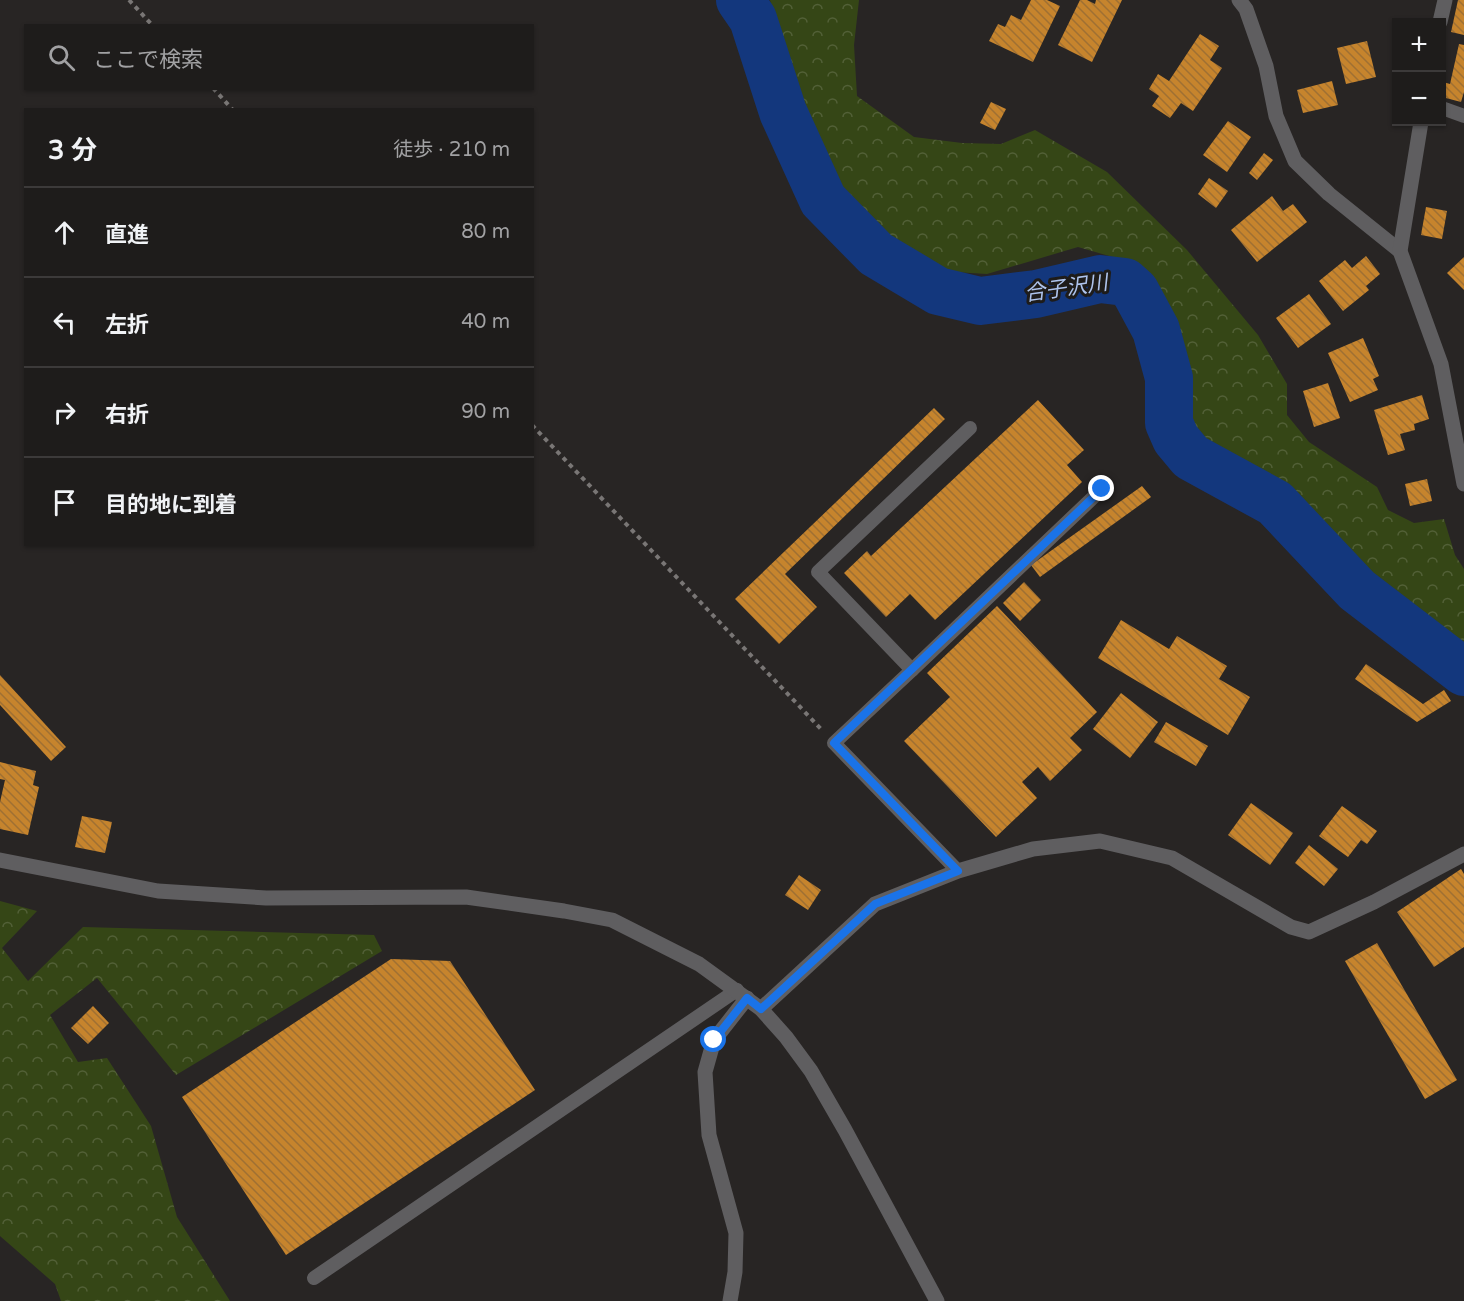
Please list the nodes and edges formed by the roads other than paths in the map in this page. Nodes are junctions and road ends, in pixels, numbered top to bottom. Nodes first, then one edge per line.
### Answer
1 (1239, 0) edge
2 (1445, 0) edge
3 (1441, 18) edge
4 (1446, 109) edge
5 (1464, 116) edge
6 (1419, 126) edge
7 (1400, 251) junction
8 (970, 428) dead end
9 (1464, 484) edge
10 (1102, 489) dead end
11 (912, 670) junction
12 (1464, 854) edge
13 (0, 860) edge
14 (958, 871) junction
15 (742, 994) junction
16 (761, 1009) junction
17 (314, 1278) dead end
18 (730, 1301) edge
19 (937, 1301) edge

1 - 7 street
2 - 3 street
4 - 5 lane
6 - 7 street
7 - 9 street
8 - 11 lane
10 - 11 lane
11 - 14 lane
12 - 14 street
13 - 15 street
14 - 16 street
15 - 16 street
15 - 17 lane
15 - 18 street
16 - 19 street

